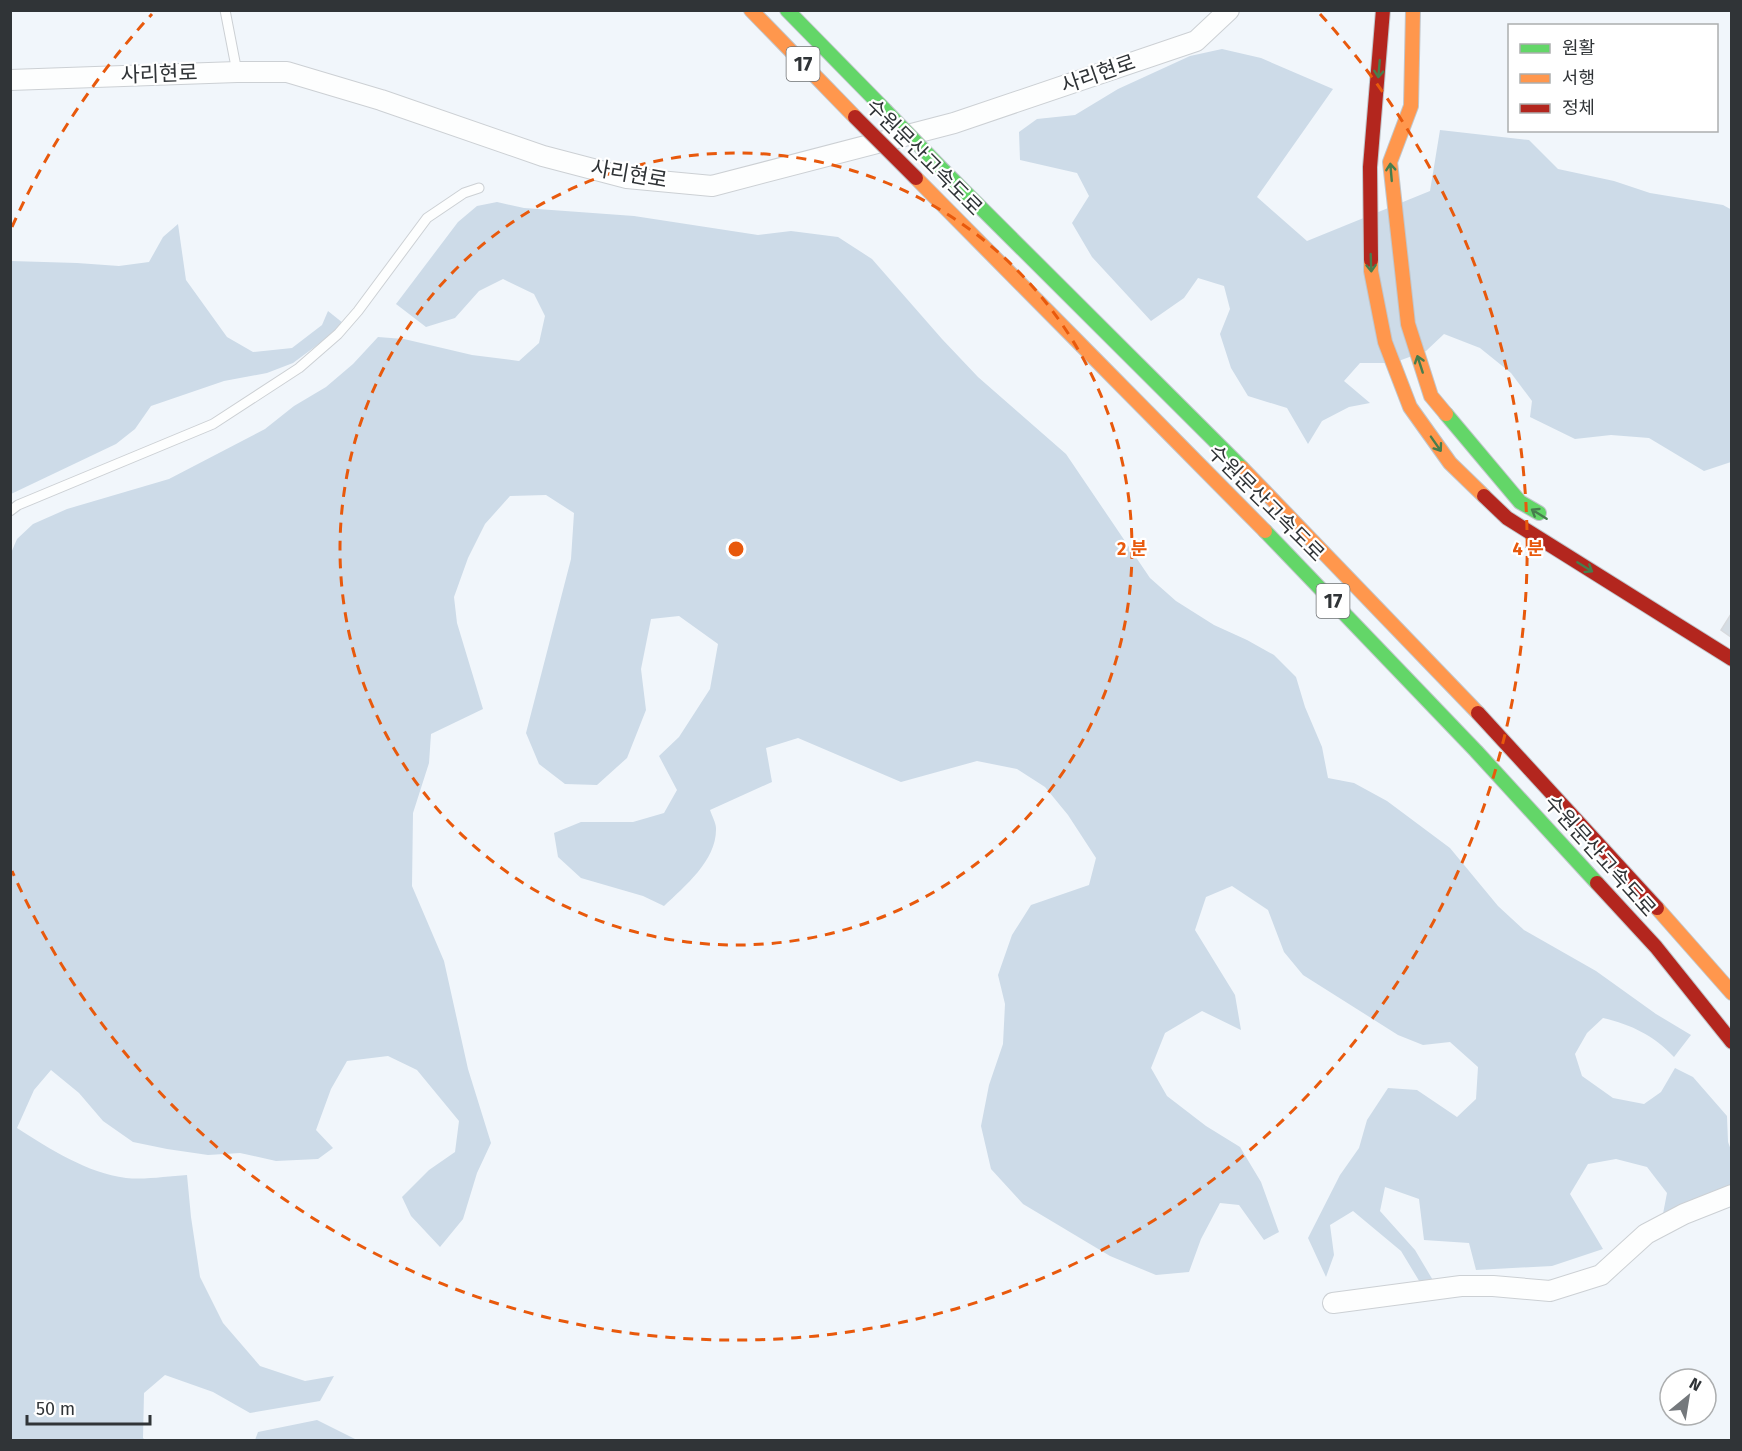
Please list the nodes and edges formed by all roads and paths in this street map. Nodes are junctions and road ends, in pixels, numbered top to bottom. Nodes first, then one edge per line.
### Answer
1 (225, 10) edge
2 (751, 10) edge
3 (788, 10) edge
4 (1229, 10) edge
5 (1374, 10) edge
6 (1383, 10) edge
7 (1413, 10) edge
8 (1429, 10) edge
9 (1382, 32) junction
10 (1413, 38) junction
11 (237, 72) junction
12 (10, 80) edge
13 (479, 188) dead end
14 (10, 511) edge
15 (1550, 520) dead end
16 (1731, 659) edge
17 (1731, 993) edge
18 (1731, 1041) edge
19 (1731, 1196) edge
20 (1332, 1302) dead end

1 - 11 lane
2 - 18 highway, 수원문산고속도로 / 17, bridge
3 - 17 highway, 수원문산고속도로 / 17, bridge
4 - 11 street, 사리현로
5 - 9 highway
6 - 9 highway
7 - 10 highway
8 - 10 highway
9 -> 16 highway
15 -> 10 highway
11 - 12 street, 사리현로
13 - 14 lane
19 - 20 street

